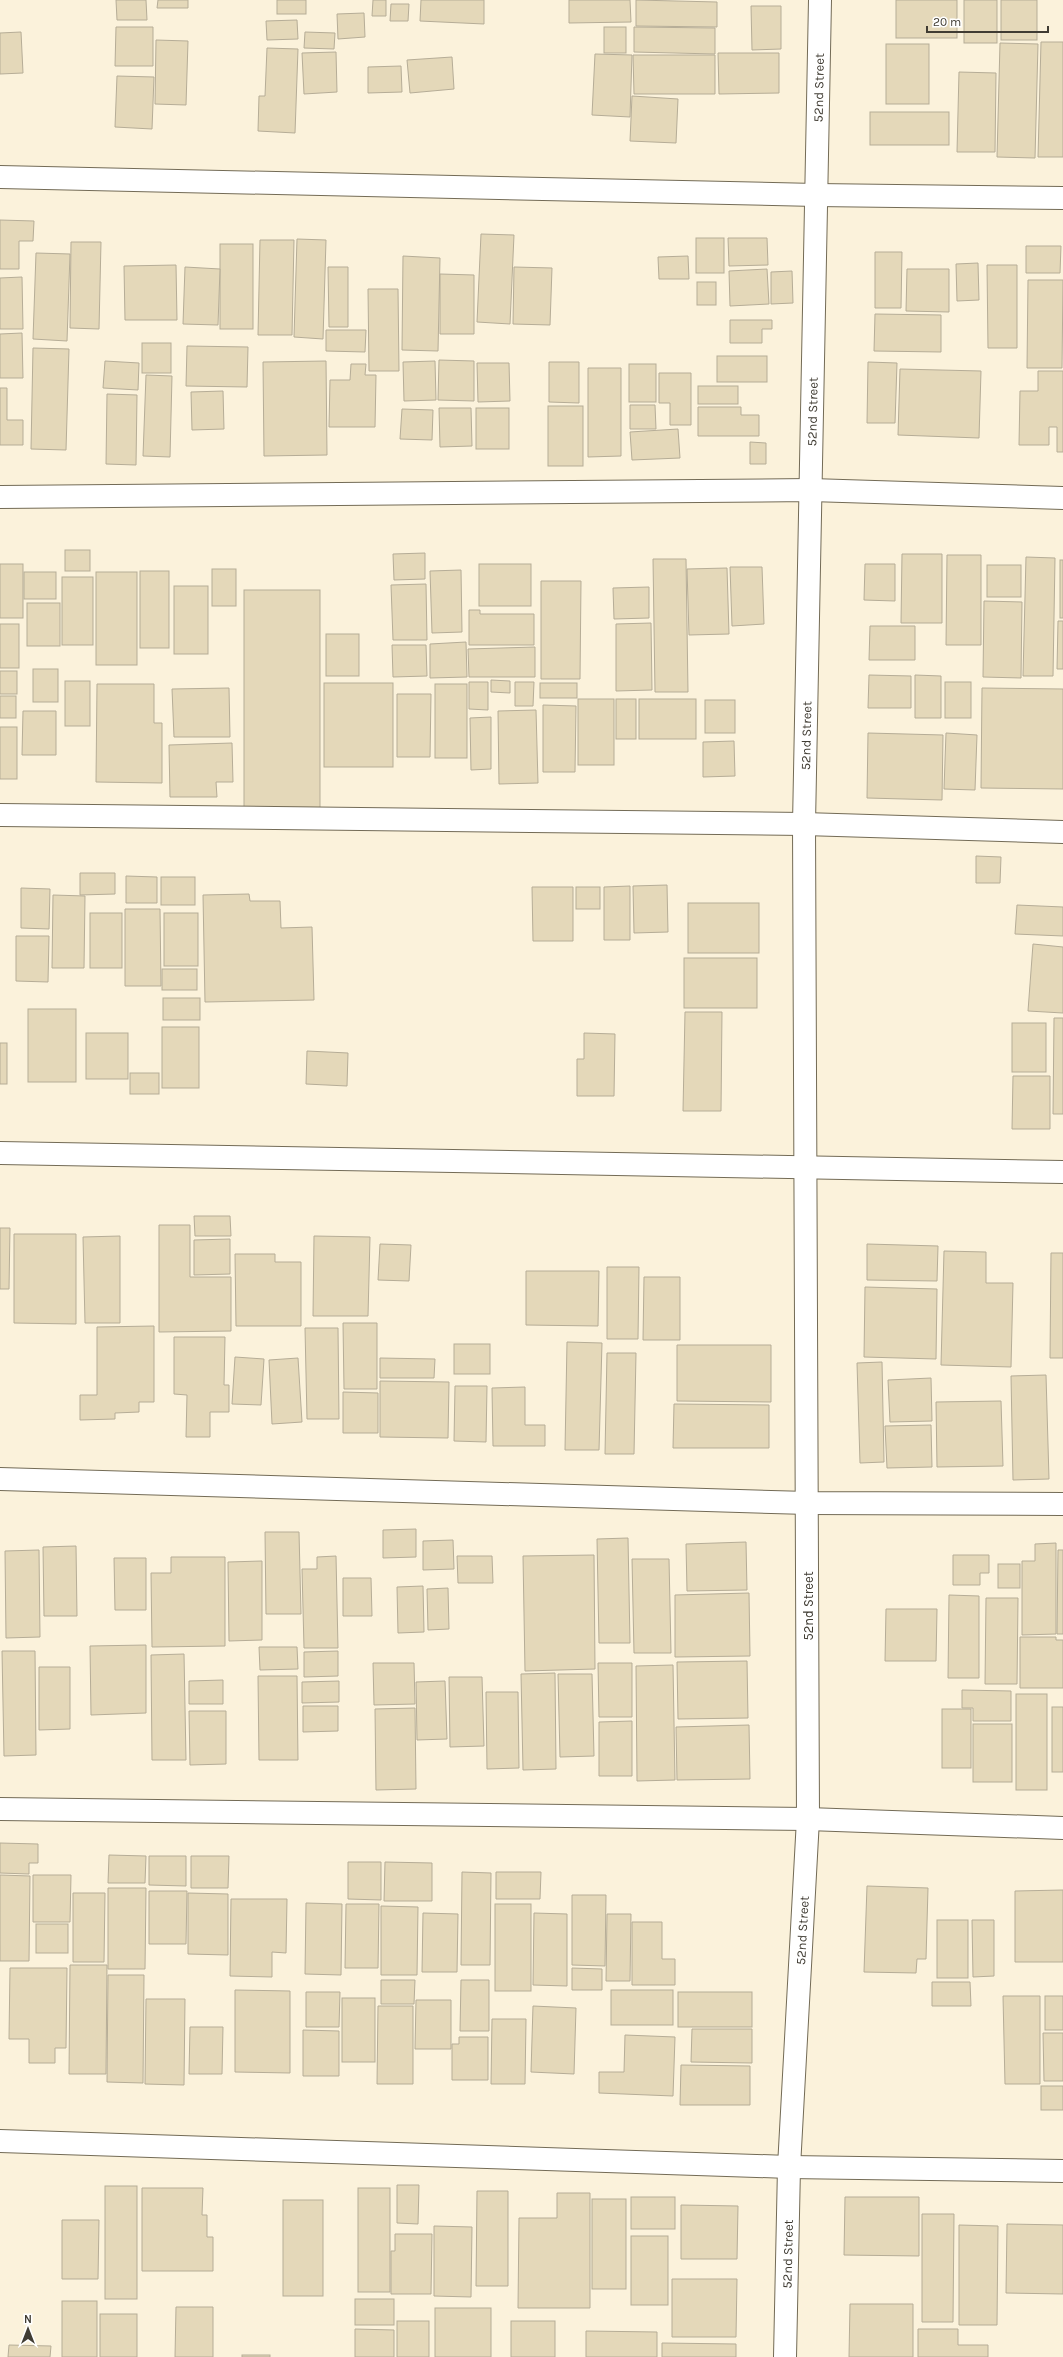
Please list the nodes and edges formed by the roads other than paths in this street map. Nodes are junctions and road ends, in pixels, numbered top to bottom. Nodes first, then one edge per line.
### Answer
1 (820, 0) edge
2 (0, 177) edge
3 (816, 195) junction
4 (1063, 198) edge
5 (811, 490) junction
6 (0, 497) edge
7 (1063, 498) edge
8 (0, 814) edge
9 (804, 824) junction
10 (1063, 832) edge
11 (0, 1154) edge
12 (806, 1167) junction
13 (1063, 1172) edge
14 (0, 1478) edge
15 (808, 1503) junction
16 (1063, 1504) edge
17 (0, 1809) edge
18 (808, 1820) junction
19 (1063, 1828) edge
20 (0, 2141) edge
21 (789, 2167) junction
22 (1063, 2171) edge
23 (786, 2357) edge

1 - 3 street, 52nd Street
2 - 3 street
3 - 4 street
3 - 5 street, 52nd Street
5 - 6 street
5 - 7 street
5 - 9 street, 52nd Street
8 - 9 street
9 - 10 street
9 - 12 street, 52nd Street
11 - 12 street
12 - 13 street
12 - 15 street, 52nd Street
14 - 15 street
15 - 16 street
15 - 18 street, 52nd Street
17 - 18 street
18 - 19 street
18 - 21 street, 52nd Street
20 - 21 street
21 - 22 street
21 - 23 street, 52nd Street

